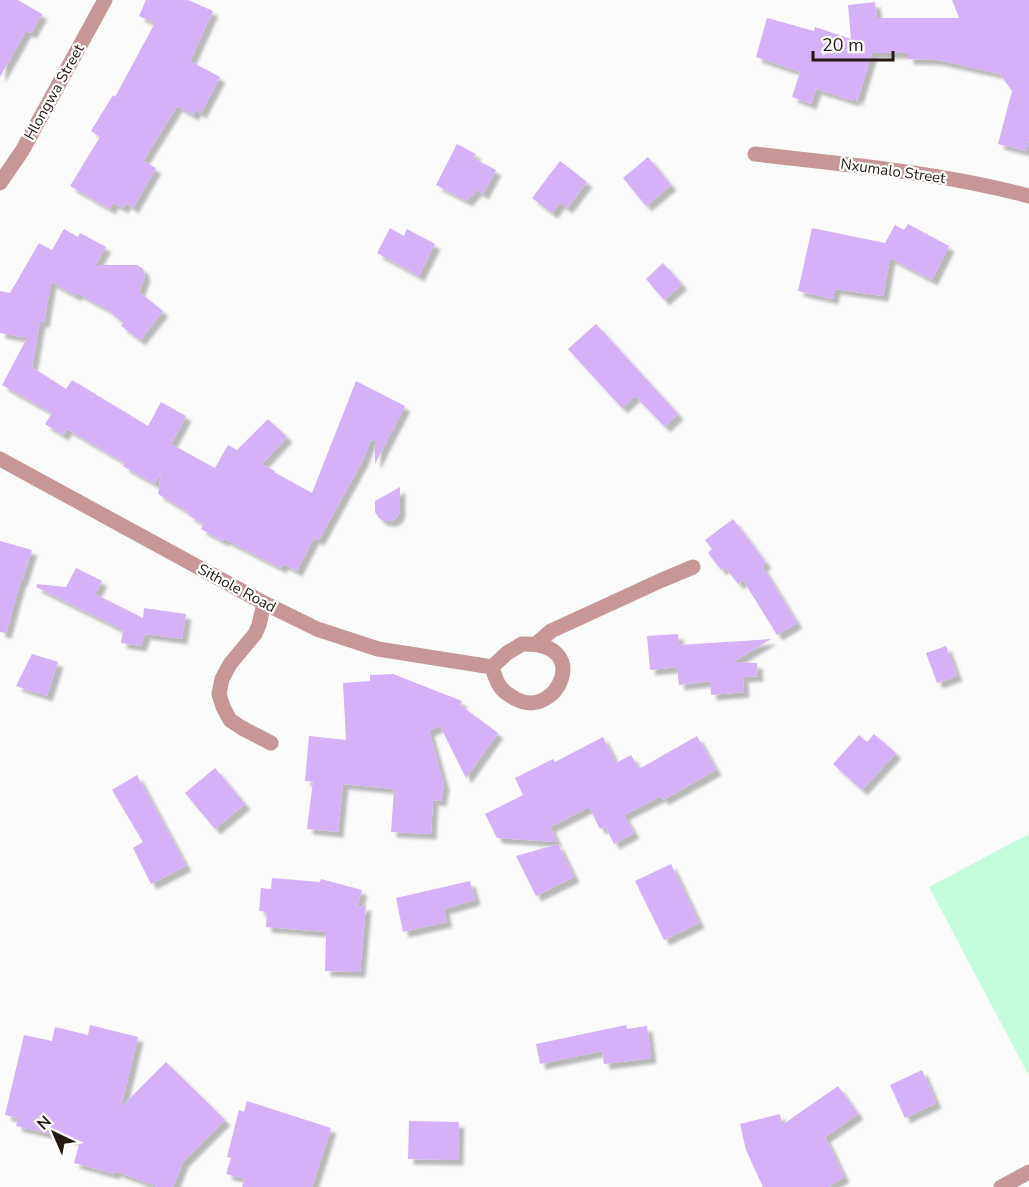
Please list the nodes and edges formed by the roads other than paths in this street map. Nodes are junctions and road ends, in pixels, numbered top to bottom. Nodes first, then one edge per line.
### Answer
1 (105, 0) edge
2 (755, 154) dead end
3 (0, 183) edge
4 (1029, 196) edge
5 (0, 459) edge
6 (693, 567) dead end
7 (264, 603) junction
8 (536, 644) junction
9 (492, 667) junction
10 (271, 743) dead end
11 (1029, 1172) edge
12 (1001, 1187) edge

1 - 3 street, Hlongwa Street
2 - 4 street, Nxumalo Street
5 - 7 street, Sithole Road
6 - 8 street
7 - 9 street, Sithole Road
7 - 10 street
8 - 9 street
8 - 9 street
11 - 12 street

